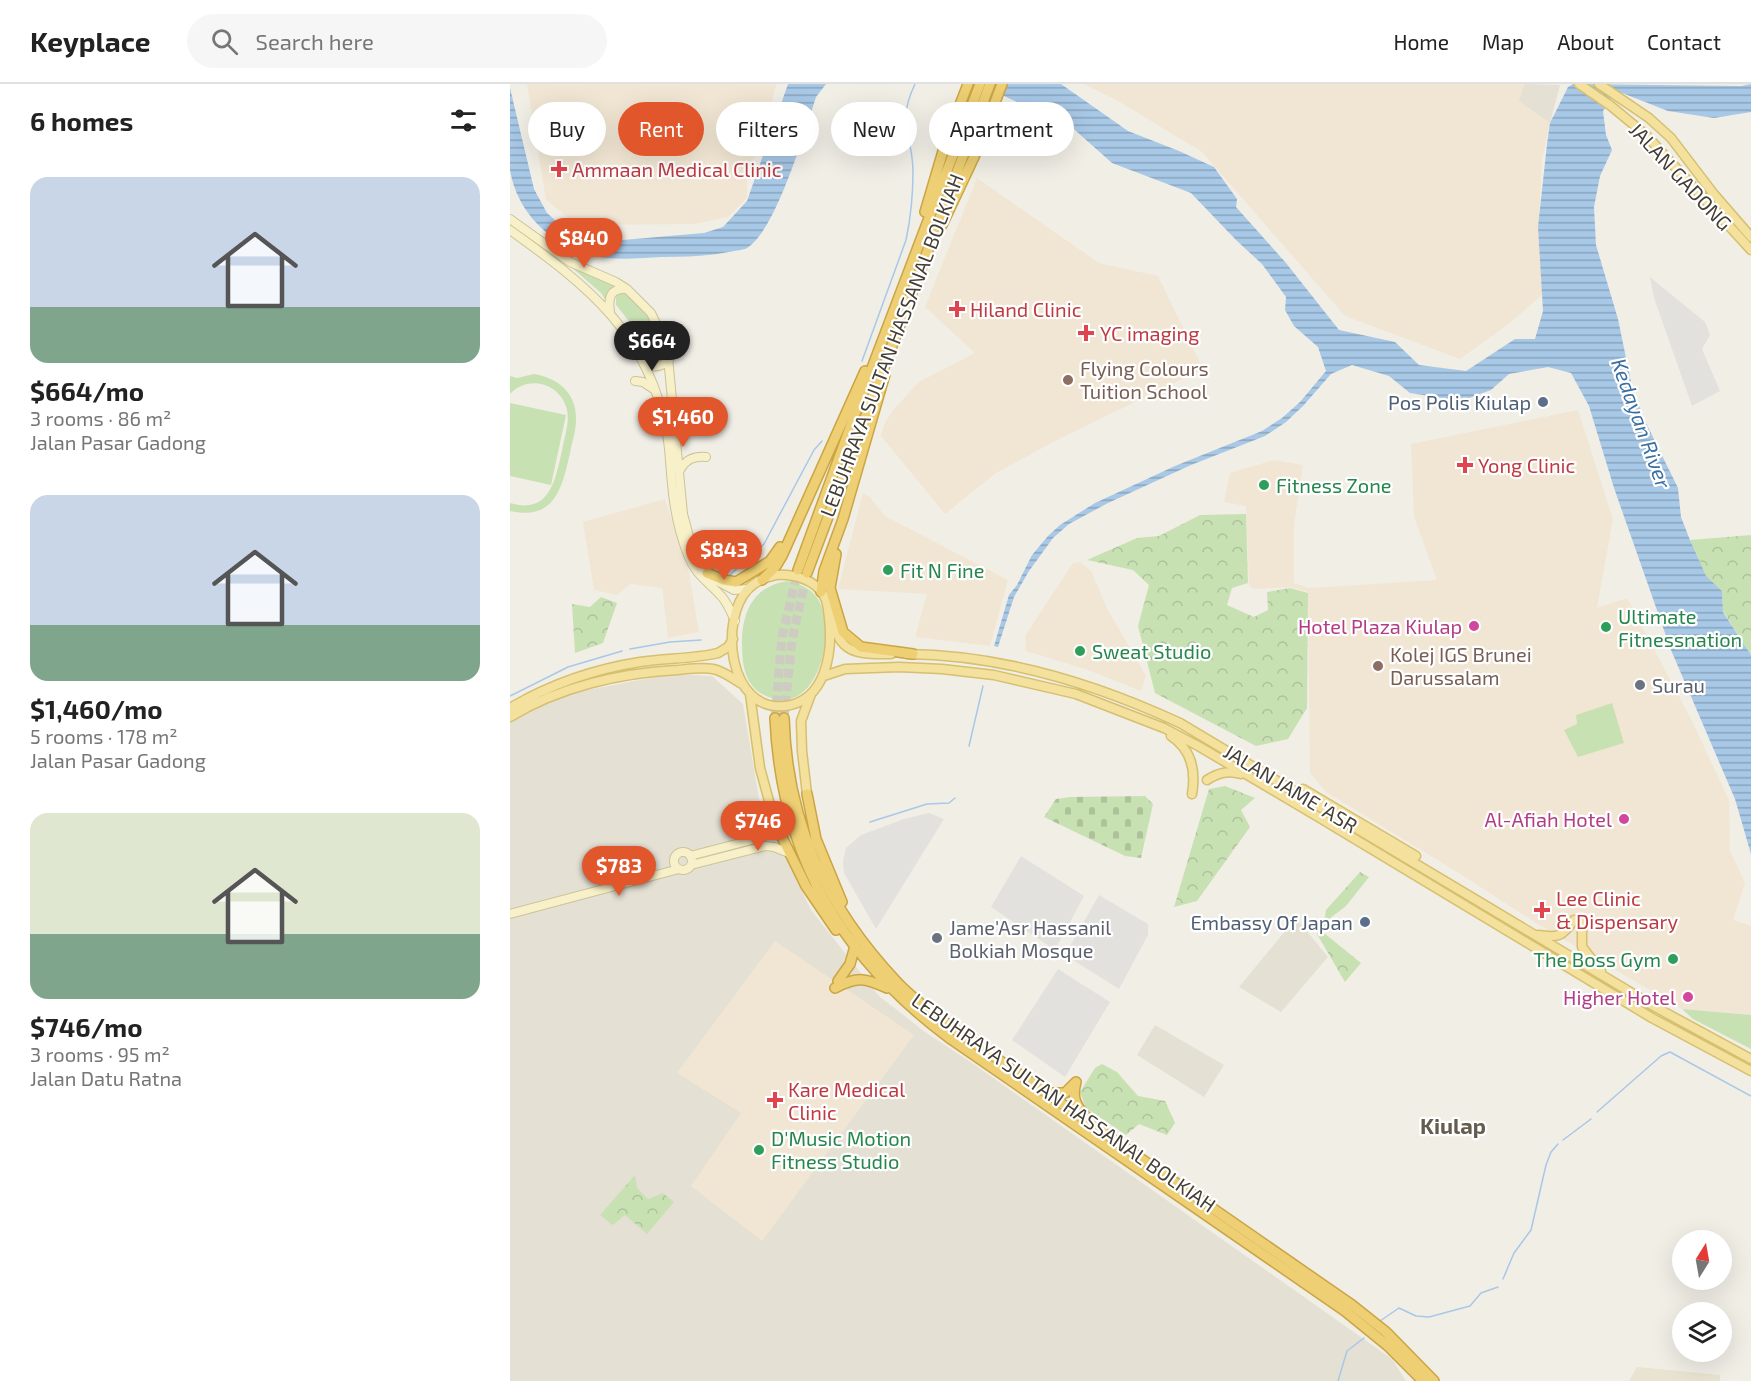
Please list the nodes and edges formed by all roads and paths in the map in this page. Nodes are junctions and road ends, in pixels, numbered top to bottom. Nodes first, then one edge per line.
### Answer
1 (968, 84) edge
2 (980, 84) edge
3 (990, 84) edge
4 (1002, 84) edge
5 (1579, 84) edge
6 (1599, 84) edge
7 (977, 102) edge
8 (979, 102) edge
9 (956, 156) edge
10 (959, 156) edge
11 (1727, 209) junction
12 (1719, 216) junction
13 (511, 219) edge
14 (510, 230) edge
15 (1751, 237) edge
16 (1751, 250) edge
17 (916, 252) junction
18 (921, 265) junction
19 (627, 289) junction
20 (893, 312) junction
21 (610, 314) junction
22 (895, 334) junction
23 (669, 360) junction
24 (644, 363) junction
25 (656, 391) junction
26 (706, 457) dead end
27 (680, 471) junction
28 (799, 519) junction
29 (843, 519) junction
30 (707, 573) junction
31 (762, 580) junction
32 (748, 589) junction
33 (822, 593) junction
34 (735, 621) junction
35 (733, 639) junction
36 (913, 654) junction
37 (824, 675) junction
38 (742, 685) junction
39 (750, 694) junction
40 (811, 694) junction
41 (510, 708) edge
42 (1134, 716) junction
43 (510, 717) edge
44 (1264, 772) junction
45 (1256, 779) junction
46 (1207, 780) dead end
47 (807, 794) joint
48 (1192, 794) dead end
49 (1302, 807) junction
50 (775, 823) junction
51 (789, 853) junction
52 (691, 860) junction
53 (676, 866) junction
54 (510, 914) edge
55 (857, 934) junction
56 (1534, 934) junction
57 (854, 946) junction
58 (1610, 980) junction
59 (894, 992) junction
60 (1751, 1059) edge
61 (1751, 1071) edge
62 (1046, 1092) junction
63 (1098, 1128) junction
64 (1408, 1353) junction
65 (1423, 1381) edge
66 (1434, 1381) edge
67 (1442, 1381) edge

1 - 17 highway
2 - 7 highway, LEBUHRAYA SULTAN HASSANAL BOLKIAH
3 - 8 highway, LEBUHRAYA SULTAN HASSANAL BOLKIAH
4 - 18 highway
5 - 12 main road, JALAN GADONG
6 - 11 main road, JALAN GADONG
9 - 17 highway, LEBUHRAYA SULTAN HASSANAL BOLKIAH
10 - 18 highway, LEBUHRAYA SULTAN HASSANAL BOLKIAH
11 - 12 main road
11 - 15 main road, JALAN GADONG
12 - 16 main road, JALAN GADONG
13 - 19 street
14 - 21 street
17 - 20 highway, LEBUHRAYA SULTAN HASSANAL BOLKIAH
18 - 22 highway, LEBUHRAYA SULTAN HASSANAL BOLKIAH
19 - 21 street
19 - 23 street
20 - 22 highway, LEBUHRAYA SULTAN HASSANAL BOLKIAH
20 - 28 highway
21 - 24 street
22 - 29 highway
23 - 24 street
23 - 27 street
24 - 25 street
24 - 25 street
25 - 34 street
26 - 27 street
27 - 30 street
28 - 30 highway
28 - 31 highway
29 - 33 highway
29 - 36 highway
30 - 32 street
31 - 32 main road
31 - 33 main road
32 - 34 main road
33 - 36 main road, JALAN JAME 'ASR
33 - 37 main road
34 - 35 main road
35 - 38 main road
35 - 41 main road
36 - 44 main road, JALAN JAME 'ASR
37 - 40 main road
37 - 42 main road, JALAN JAME 'ASR
38 - 39 main road
38 - 43 main road
39 - 40 main road
39 - 50 main road
40 - 47 main road
42 - 45 main road, JALAN JAME 'ASR
42 - 48 main road
44 - 49 main road
44 - 56 main road
45 - 46 main road
45 - 49 main road, JALAN JAME 'ASR
47 - 55 highway
49 - 61 main road, JALAN JAME 'ASR
50 - 51 highway
50 - 52 street
51 - 52 street
51 - 57 highway
52 - 53 street
52 - 53 street
53 - 54 street
55 - 57 highway, LEBUHRAYA SULTAN HASSANAL BOLKIAH
55 - 62 highway, LEBUHRAYA SULTAN HASSANAL BOLKIAH
56 - 58 main road
56 - 58 main road
57 - 59 highway, LEBUHRAYA SULTAN HASSANAL BOLKIAH
57 - 59 highway
58 - 60 main road
59 - 65 highway, LEBUHRAYA SULTAN HASSANAL BOLKIAH
62 - 63 highway, LEBUHRAYA SULTAN HASSANAL BOLKIAH
62 - 63 highway
63 - 64 highway, LEBUHRAYA SULTAN HASSANAL BOLKIAH
64 - 66 highway, LEBUHRAYA SULTAN HASSANAL BOLKIAH
64 - 67 highway

